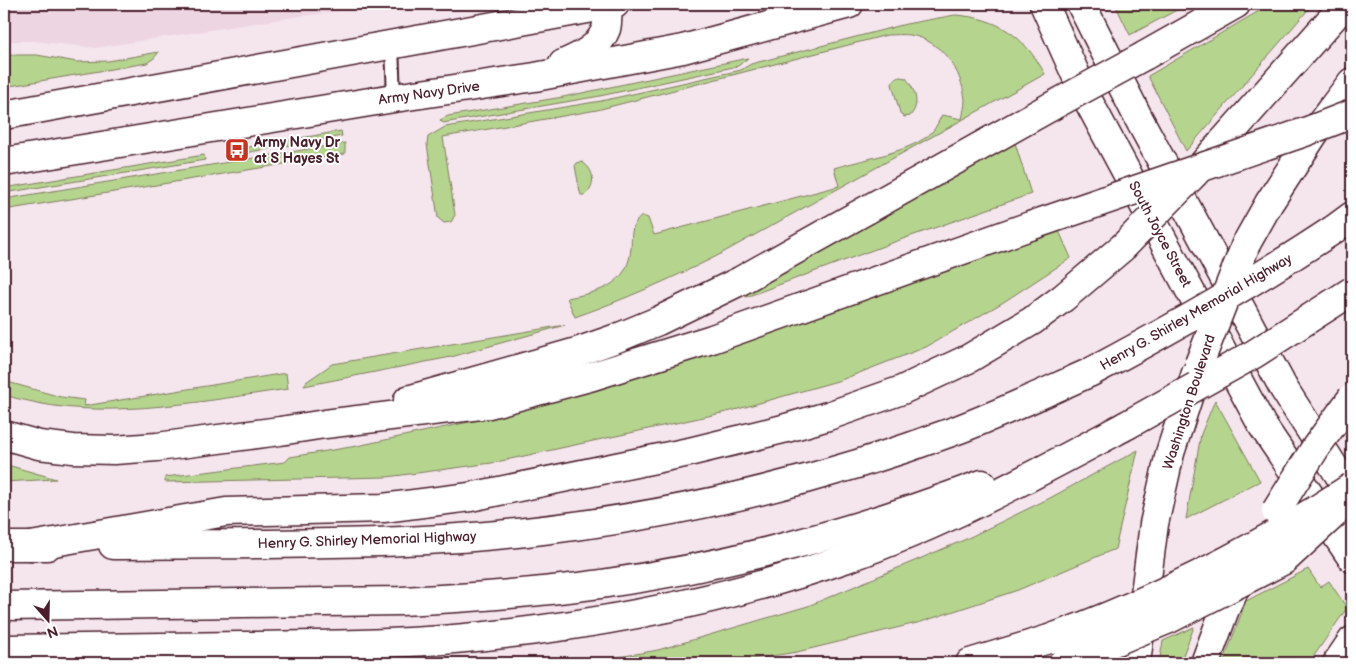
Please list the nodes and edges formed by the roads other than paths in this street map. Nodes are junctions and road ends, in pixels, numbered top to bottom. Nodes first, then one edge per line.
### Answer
1 (610, 4) edge
2 (849, 4) edge
3 (1044, 4) edge
4 (1081, 4) edge
5 (1236, 4) edge
6 (1345, 4) edge
7 (392, 45) junction
8 (534, 77) junction
9 (1352, 84) edge
10 (394, 98) junction
11 (4, 114) edge
12 (1352, 114) edge
13 (4, 162) edge
14 (1343, 223) edge
15 (1352, 291) edge
16 (1352, 398) edge
17 (325, 424) junction
18 (1127, 425) junction
19 (4, 435) edge
20 (1352, 487) edge
21 (1352, 496) edge
22 (4, 546) edge
23 (31, 546) junction
24 (1352, 558) edge
25 (4, 606) edge
26 (1352, 641) edge
27 (4, 649) edge
28 (970, 663) edge
29 (1063, 663) edge
30 (1136, 663) edge
31 (1205, 663) edge
32 (1337, 663) edge

1 - 7 main road
1 - 8 main road
2 - 8 main road, Army Navy Drive
3 - 24 main road, South Joyce Street
4 - 21 main road
5 - 17 main road, bridge
6 - 23 main road, bridge
7 - 10 lane
7 - 11 main road
8 - 10 main road, Army Navy Drive
9 - 30 main road, Washington Boulevard, bridge
10 - 13 main road, Army Navy Drive
12 - 17 main road, bridge
14 - 23 main road, Henry G. Shirley Memorial Highway, bridge
15 - 18 main road, bridge
16 - 31 main road, bridge
17 - 19 main road
18 - 25 main road
18 - 27 main road
20 - 28 main road, bridge
21 - 29 main road, bridge
22 - 23 main road, Henry G. Shirley Memorial Highway
26 - 32 main road

